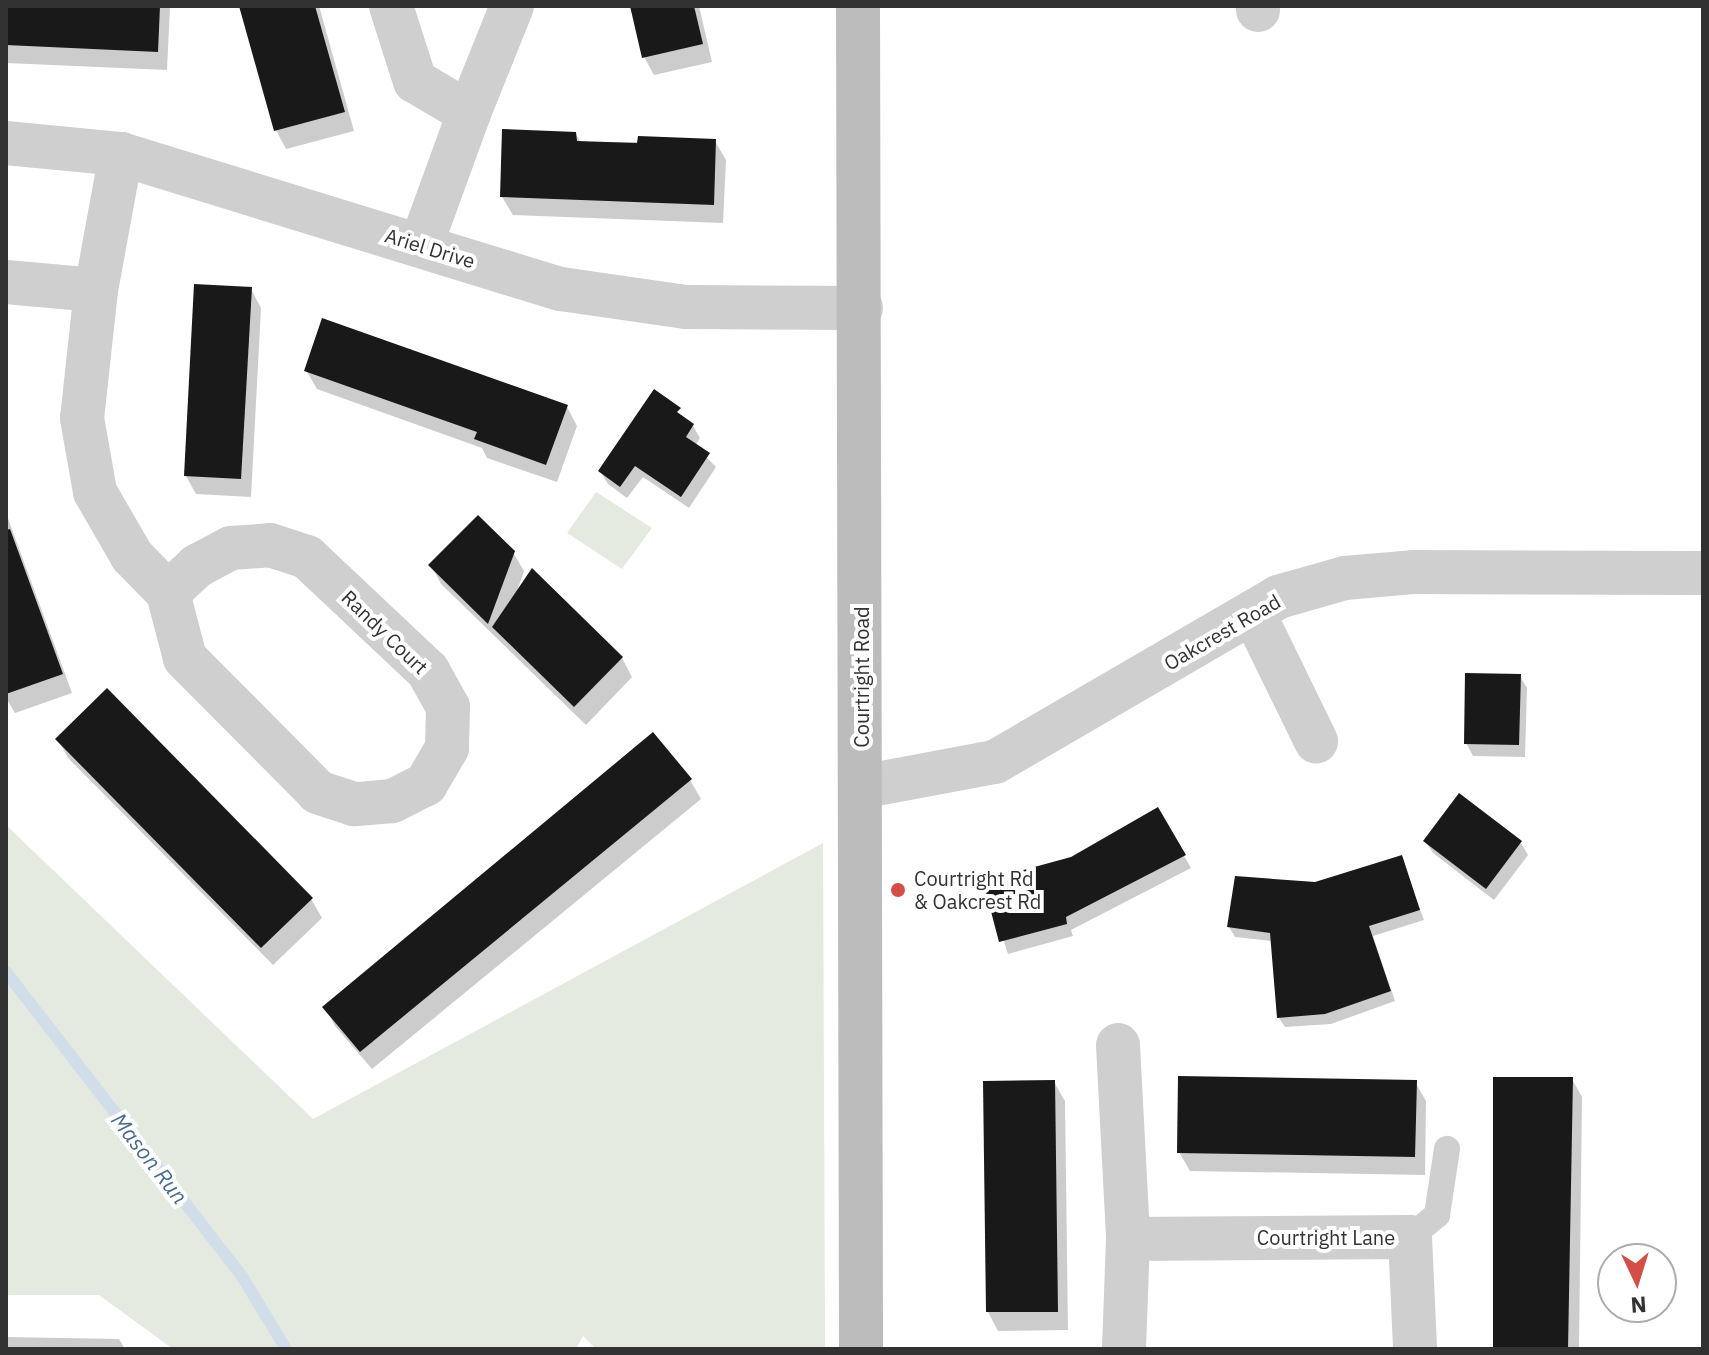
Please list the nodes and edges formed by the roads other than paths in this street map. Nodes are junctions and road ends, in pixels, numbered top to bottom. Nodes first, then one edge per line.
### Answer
1 (391, 6) edge
2 (512, 6) edge
3 (858, 6) edge
4 (469, 113) junction
5 (6, 143) edge
6 (121, 154) junction
7 (421, 245) junction
8 (6, 282) edge
9 (96, 290) junction
10 (861, 308) junction
11 (1703, 573) edge
12 (168, 593) junction
13 (1253, 612) junction
14 (1316, 741) dead end
15 (861, 787) junction
16 (1118, 1045) dead end
17 (1447, 1149) dead end
18 (1410, 1237) junction
19 (1128, 1239) junction
20 (861, 1349) edge
21 (1124, 1349) edge
22 (1415, 1349) edge

1 - 4 street
2 - 4 street
3 - 10 street, Courtright Road
4 - 7 street
5 - 6 street, Ariel Drive
6 - 7 street, Ariel Drive
6 - 9 street, Randy Court
7 - 10 street, Ariel Drive
8 - 9 street
9 - 12 street, Randy Court
10 - 15 street, Courtright Road
11 - 13 street, Oakcrest Road
12 - 12 street, Randy Court
13 - 14 street
13 - 15 street, Oakcrest Road
15 - 20 street, Courtright Road
16 - 19 street
17 - 18 lane
18 - 19 street, Courtright Lane
18 - 22 street, Courtright Lane
19 - 21 street

